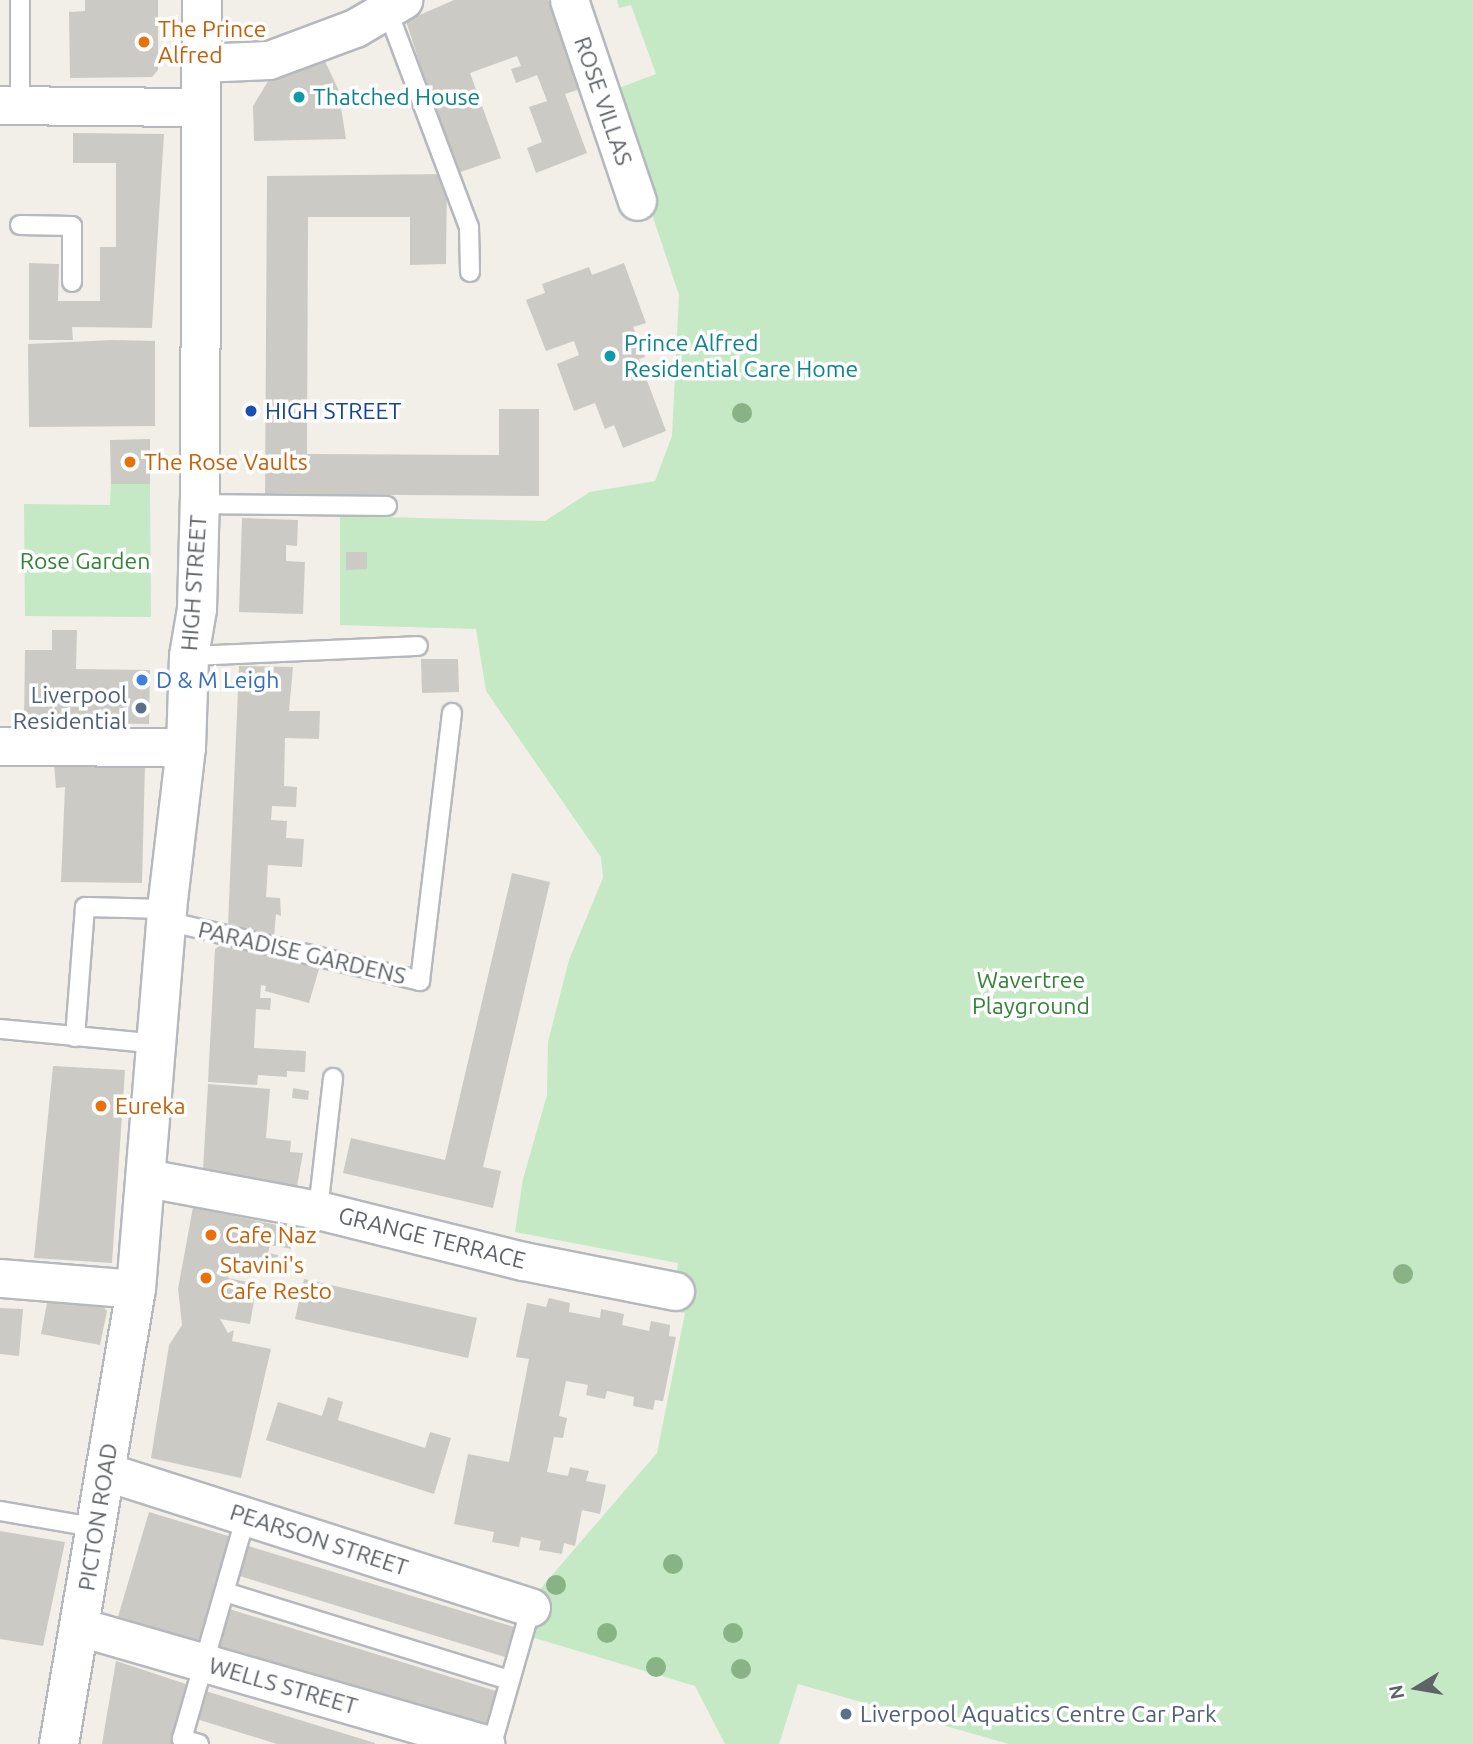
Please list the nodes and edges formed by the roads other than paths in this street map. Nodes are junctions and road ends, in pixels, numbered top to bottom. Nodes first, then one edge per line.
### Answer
1 (20, 0) edge
2 (202, 0) edge
3 (569, 0) edge
4 (395, 5) edge
5 (201, 63) junction
6 (10, 105) edge
7 (201, 107) junction
8 (638, 201) dead end
9 (20, 225) dead end
10 (470, 272) dead end
11 (72, 282) dead end
12 (200, 504) junction
13 (387, 506) dead end
14 (418, 646) dead end
15 (189, 656) junction
16 (452, 713) dead end
17 (0, 746) edge
18 (186, 747) junction
19 (167, 915) junction
20 (0, 1029) edge
21 (75, 1037) junction
22 (158, 1044) junction
23 (333, 1078) dead end
24 (147, 1178) junction
25 (318, 1210) junction
26 (0, 1278) edge
27 (136, 1289) junction
28 (675, 1291) dead end
29 (107, 1472) junction
30 (0, 1511) edge
31 (246, 1516) junction
32 (97, 1528) junction
33 (225, 1592) junction
34 (531, 1607) joint
35 (80, 1627) junction
36 (203, 1663) junction
37 (510, 1680) junction
38 (59, 1744) edge
39 (198, 1744) edge
40 (485, 1744) edge
41 (492, 1744) edge

1 - 6 lane
2 - 5 main road, HIGH STREET
3 - 8 street, ROSE VILLAS
4 - 5 street
4 - 10 lane
5 - 7 main road, HIGH STREET
6 - 7 street
7 - 12 main road, HIGH STREET
9 - 11 lane
12 - 13 lane
12 - 15 main road, HIGH STREET
14 - 15 lane
15 - 18 main road, HIGH STREET
16 - 19 lane, PARADISE GARDENS
17 - 18 street
18 - 19 main road, HIGH STREET
19 - 21 lane
19 - 22 main road, HIGH STREET
20 - 21 lane
21 - 22 lane
22 - 24 main road, HIGH STREET
23 - 25 lane
24 - 25 street, GRANGE TERRACE
24 - 27 main road, HIGH STREET
25 - 28 street, GRANGE TERRACE
26 - 27 street
27 - 29 main road, PICTON ROAD
29 - 31 street, PEARSON STREET
29 - 32 main road, PICTON ROAD
30 - 32 lane
31 - 33 lane
31 - 34 street, PEARSON STREET
32 - 35 main road, PICTON ROAD
33 - 36 lane
33 - 37 lane
34 - 37 lane
35 - 36 street, WELLS STREET
35 - 38 main road, PICTON ROAD
36 - 39 lane
36 - 40 street, WELLS STREET
37 - 41 lane

